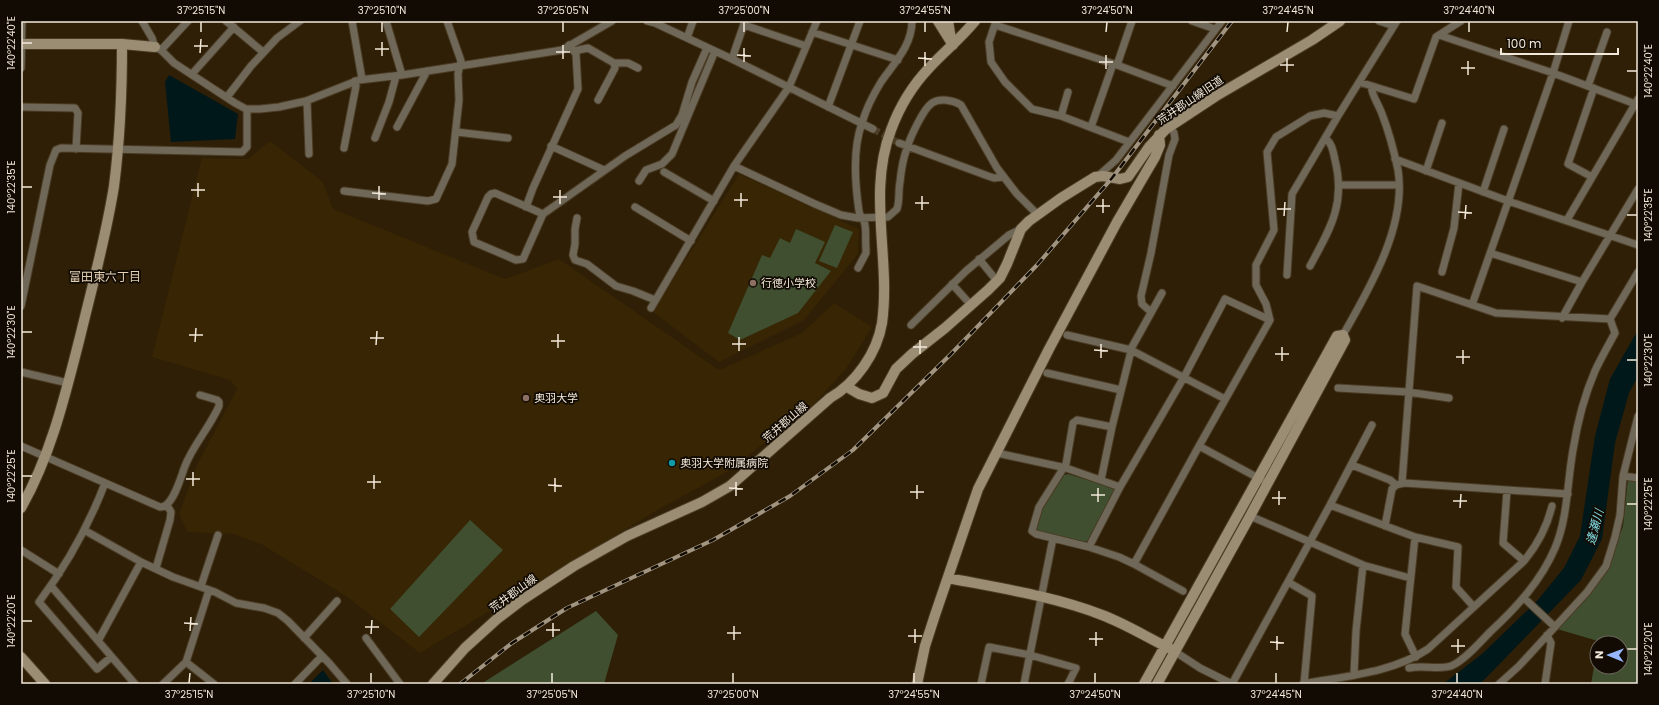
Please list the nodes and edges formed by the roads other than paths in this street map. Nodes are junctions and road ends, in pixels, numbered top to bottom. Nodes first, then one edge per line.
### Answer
1 (22, 21) edge
2 (142, 21) edge
3 (188, 21) edge
4 (226, 21) edge
5 (352, 21) edge
6 (386, 21) edge
7 (447, 21) edge
8 (612, 21) edge
9 (647, 21) edge
10 (693, 21) edge
11 (817, 21) edge
12 (860, 21) edge
13 (912, 21) edge
14 (938, 21) edge
15 (948, 21) edge
16 (976, 21) edge
17 (1132, 21) edge
18 (1192, 21) edge
19 (1222, 21) edge
20 (1379, 21) edge
21 (1461, 21) edge
22 (1570, 21) edge
23 (296, 22) edge
24 (744, 23) edge
25 (995, 23) edge
26 (1333, 23) edge
27 (1395, 23) edge
28 (664, 24) edge
29 (596, 25) edge
30 (234, 27) junction
31 (1215, 30) junction
32 (812, 32) junction
33 (1607, 32) dead end
34 (1439, 35) junction
35 (687, 38) junction
36 (21, 44) edge
37 (122, 44) junction
38 (952, 45) junction
39 (806, 46) junction
40 (851, 46) junction
41 (572, 48) junction
42 (707, 48) junction
43 (158, 49) junction
44 (715, 51) junction
45 (263, 52) junction
46 (732, 59) junction
47 (898, 60) junction
48 (614, 63) junction
49 (1115, 64) junction
50 (460, 66) junction
51 (21, 68) edge
52 (638, 68) dead end
53 (428, 71) junction
54 (1553, 73) junction
55 (192, 74) junction
56 (399, 75) junction
57 (359, 80) junction
58 (1359, 82) junction
59 (1173, 86) junction
60 (1371, 86) junction
61 (789, 87) junction
62 (1591, 87) junction
63 (1068, 92) dead end
64 (227, 97) junction
65 (598, 100) dead end
66 (307, 101) junction
67 (1637, 103) edge
68 (21, 107) edge
69 (828, 107) junction
70 (247, 109) junction
71 (1061, 116) junction
72 (1338, 116) junction
73 (1442, 123) dead end
74 (861, 124) junction
75 (397, 127) dead end
76 (1170, 127) junction
77 (1091, 128) junction
78 (873, 129) tunnel mouth
79 (1504, 129) dead end
80 (456, 132) junction
81 (1160, 135) junction
82 (376, 138) dead end
83 (508, 138) dead end
84 (1325, 138) junction
85 (1129, 142) junction
86 (899, 143) tunnel mouth
87 (551, 146) junction
88 (908, 146) junction
89 (344, 148) dead end
90 (76, 149) junction
91 (118, 150) junction
92 (309, 154) dead end
93 (1395, 159) junction
94 (734, 166) junction
95 (604, 170) junction
96 (1426, 171) junction
97 (664, 172) dead end
98 (1098, 176) junction
99 (1004, 177) junction
100 (1592, 177) junction
101 (639, 181) dead end
102 (1459, 183) junction
103 (1339, 185) junction
104 (1399, 185) junction
105 (1638, 189) edge
106 (344, 191) dead end
107 (1483, 192) junction
108 (714, 201) junction
109 (1508, 201) junction
110 (526, 206) junction
111 (635, 207) dead end
112 (543, 214) junction
113 (1037, 214) junction
114 (880, 217) junction
115 (577, 218) dead end
116 (862, 218) junction
117 (1567, 220) junction
118 (1021, 229) junction
119 (1610, 235) junction
120 (690, 240) junction
121 (1638, 246) edge
122 (1490, 253) junction
123 (979, 260) junction
124 (1310, 266) dead end
125 (858, 268) dead end
126 (1442, 272) dead end
127 (1638, 272) edge
128 (1287, 275) dead end
129 (996, 281) junction
130 (1582, 282) junction
131 (952, 284) junction
132 (1162, 293) dead end
133 (656, 300) junction
134 (971, 305) junction
135 (1472, 305) junction
136 (21, 306) edge
137 (651, 308) dead end
138 (1151, 312) junction
139 (1562, 318) junction
140 (1270, 320) junction
141 (1610, 320) junction
142 (911, 325) dead end
143 (1067, 335) dead end
144 (1343, 335) junction
145 (1131, 350) junction
146 (21, 372) edge
147 (1047, 373) dead end
148 (1184, 377) junction
149 (68, 383) junction
150 (847, 387) junction
151 (1338, 388) dead end
152 (1122, 390) junction
153 (1408, 392) junction
154 (200, 396) dead end
155 (1449, 398) dead end
156 (1225, 399) junction
157 (1638, 416) edge
158 (1372, 425) dead end
159 (1112, 427) junction
160 (1638, 437) edge
161 (1632, 443) junction
162 (21, 446) edge
163 (1199, 446) junction
164 (997, 453) junction
165 (45, 457) junction
166 (1352, 465) junction
167 (1064, 468) junction
168 (1623, 476) junction
169 (1258, 478) junction
170 (1638, 478) edge
171 (1101, 480) junction
172 (105, 483) junction
173 (1268, 483) junction
174 (1399, 484) junction
175 (1120, 487) junction
176 (1507, 490) junction
177 (1568, 494) junction
178 (167, 505) junction
179 (1330, 505) junction
180 (1552, 506) dead end
181 (21, 508) edge
182 (1250, 516) junction
183 (1385, 526) junction
184 (84, 530) junction
185 (218, 535) dead end
186 (1415, 537) junction
187 (1054, 538) junction
188 (1310, 543) junction
189 (1089, 547) junction
190 (21, 550) edge
191 (1524, 561) junction
192 (141, 562) junction
193 (1134, 564) junction
194 (1363, 565) junction
195 (156, 568) junction
196 (59, 574) junction
197 (948, 578) junction
198 (1410, 578) junction
199 (1288, 582) junction
200 (51, 586) junction
201 (201, 586) junction
202 (209, 590) junction
203 (1183, 591) dead end
204 (1042, 597) junction
205 (1524, 598) junction
206 (337, 602) dead end
207 (1474, 607) junction
208 (1553, 626) junction
209 (1547, 635) junction
210 (304, 638) junction
211 (366, 638) dead end
212 (98, 641) junction
213 (1165, 646) junction
214 (1174, 651) junction
215 (1030, 655) junction
216 (322, 656) junction
217 (111, 657) junction
218 (1416, 657) junction
219 (21, 658) edge
220 (186, 662) junction
221 (1409, 668) dead end
222 (1354, 674) junction
223 (45, 684) edge
224 (135, 684) edge
225 (163, 684) edge
226 (214, 684) edge
227 (295, 684) edge
228 (347, 684) edge
229 (400, 684) edge
230 (433, 684) edge
231 (917, 684) edge
232 (981, 684) edge
233 (1024, 684) edge
234 (1068, 684) edge
235 (1144, 684) edge
236 (1157, 684) edge
237 (1232, 684) edge
238 (1304, 684) edge
239 (1499, 684) edge
240 (1545, 684) edge

1 - 36 street
2 - 43 street
3 - 43 street
4 - 30 street
5 - 57 street
6 - 56 street
7 - 50 street
8 - 29 street
9 - 28 street
10 - 35 street
11 - 32 street
12 - 40 street
13 - 47 street
14 - 38 street
15 - 38 street
16 - 38 street, 荒井郡山線
17 - 49 street
18 - 31 street
19 - 31 street
20 - 27 street
21 - 34 street
22 - 54 street
23 - 45 street
24 - 39 street
24 - 46 street
25 - 49 street
25 - 71 street
26 - 76 street, 荒井郡山線旧道
27 - 58 street
28 - 35 street
29 - 41 street
30 - 45 street
30 - 55 street
31 - 59 street
32 - 39 street
32 - 40 street
33 - 62 street
34 - 54 street
34 - 60 street
35 - 42 street
36 - 37 street
36 - 51 street
37 - 43 street
37 - 91 street
38 - 114 street, 荒井郡山線
39 - 61 street
40 - 47 street
40 - 69 street
41 - 48 street
41 - 50 street
41 - 87 street
42 - 44 street
42 - 95 street
43 - 55 street
44 - 46 street
44 - 101 street
45 - 64 street
46 - 61 street
47 - 74 street
48 - 52 street
48 - 65 street
49 - 59 street
49 - 77 street
50 - 53 street
50 - 80 street
53 - 56 street
53 - 75 street
54 - 62 street
54 - 109 street
55 - 64 street
56 - 57 street
56 - 82 street
57 - 66 street
57 - 89 street
58 - 60 street
58 - 72 street
59 - 85 street
60 - 93 street
61 - 69 street
61 - 94 street
62 - 67 street
62 - 100 street
63 - 71 street
64 - 70 street
66 - 70 street
66 - 92 street
67 - 100 street
68 - 90 street
69 - 74 street
70 - 91 street
71 - 77 street
72 - 84 street
72 - 140 street
73 - 96 street
74 - 78 street
74 - 116 street
76 - 81 street, 荒井郡山線旧道
76 - 138 street
77 - 85 street
79 - 107 street
80 - 83 street
80 - 106 street
81 - 98 street, 荒井郡山線旧道
81 - 164 street
84 - 103 street
84 - 128 street
85 - 98 street
86 - 88 street
87 - 95 street
87 - 110 street
88 - 99 street
88 - 99 street
88 - 114 street
90 - 91 street
90 - 136 street
91 - 149 street
93 - 96 street
93 - 104 street
94 - 108 street
94 - 116 street
95 - 112 street
96 - 102 street
97 - 108 street
98 - 113 street
99 - 113 street
100 - 117 street
102 - 107 street
102 - 126 street
103 - 104 street
103 - 124 street
104 - 144 street
105 - 119 street
107 - 109 street
108 - 120 street
109 - 117 street
109 - 122 street
110 - 112 street
110 - 112 street
111 - 120 street
113 - 118 street
114 - 116 street
114 - 150 street, 荒井郡山線
115 - 133 street
116 - 125 street
117 - 119 street
118 - 123 street
118 - 129 street
119 - 121 street
119 - 130 street
120 - 133 street
122 - 130 street
122 - 135 street
123 - 129 street
123 - 131 street
127 - 141 street
129 - 134 street
130 - 139 street
131 - 134 street
131 - 142 street
132 - 138 street
133 - 137 street
134 - 150 street
135 - 139 street
135 - 153 street
138 - 145 street
139 - 141 street
140 - 148 street
140 - 156 street
141 - 177 street
143 - 145 street
144 - 169 street
144 - 173 street
145 - 148 street
145 - 152 street
146 - 149 street
147 - 152 street
148 - 156 street
148 - 175 street
149 - 165 street
150 - 230 street, 荒井郡山線
151 - 153 street
152 - 159 street
153 - 155 street
153 - 174 street
154 - 178 street
156 - 163 street
157 - 161 street
158 - 166 street
159 - 167 street
159 - 171 street
160 - 161 street
161 - 168 street
162 - 165 street
163 - 169 street
163 - 193 street
164 - 167 street
164 - 197 street
165 - 172 street
165 - 181 street
166 - 174 street
166 - 179 street
167 - 171 street
167 - 187 street
168 - 170 street
168 - 208 street
169 - 173 street
169 - 213 street
171 - 175 street
172 - 178 street
172 - 184 street
173 - 182 street
174 - 176 street
174 - 183 street
175 - 189 street
176 - 177 street
176 - 191 street
177 - 205 street
178 - 195 street
179 - 183 street
179 - 188 street
180 - 191 street
182 - 188 street
182 - 214 street
183 - 186 street
184 - 192 street
184 - 196 street
185 - 201 street
186 - 198 street
186 - 207 street
187 - 189 street
187 - 204 street
188 - 194 street
188 - 199 street
189 - 193 street
190 - 196 street
191 - 207 street
192 - 195 street
192 - 212 street
193 - 203 street
194 - 198 street
194 - 222 street
195 - 201 street
196 - 200 street
197 - 204 street
197 - 231 street
198 - 218 street
199 - 237 street
199 - 238 street
200 - 212 street
200 - 217 street
201 - 202 street
202 - 210 street
202 - 220 street
204 - 213 street
204 - 215 street
205 - 208 street
205 - 221 street
206 - 210 street
207 - 218 street
208 - 209 street
209 - 239 street
209 - 240 street
210 - 216 street
211 - 229 street
212 - 217 street
213 - 214 street
213 - 235 street
214 - 236 street
214 - 237 street
215 - 232 street
215 - 233 street
215 - 234 street
216 - 227 street
216 - 228 street
217 - 224 street
218 - 222 street
219 - 223 street
220 - 225 street
220 - 226 street
222 - 238 street

